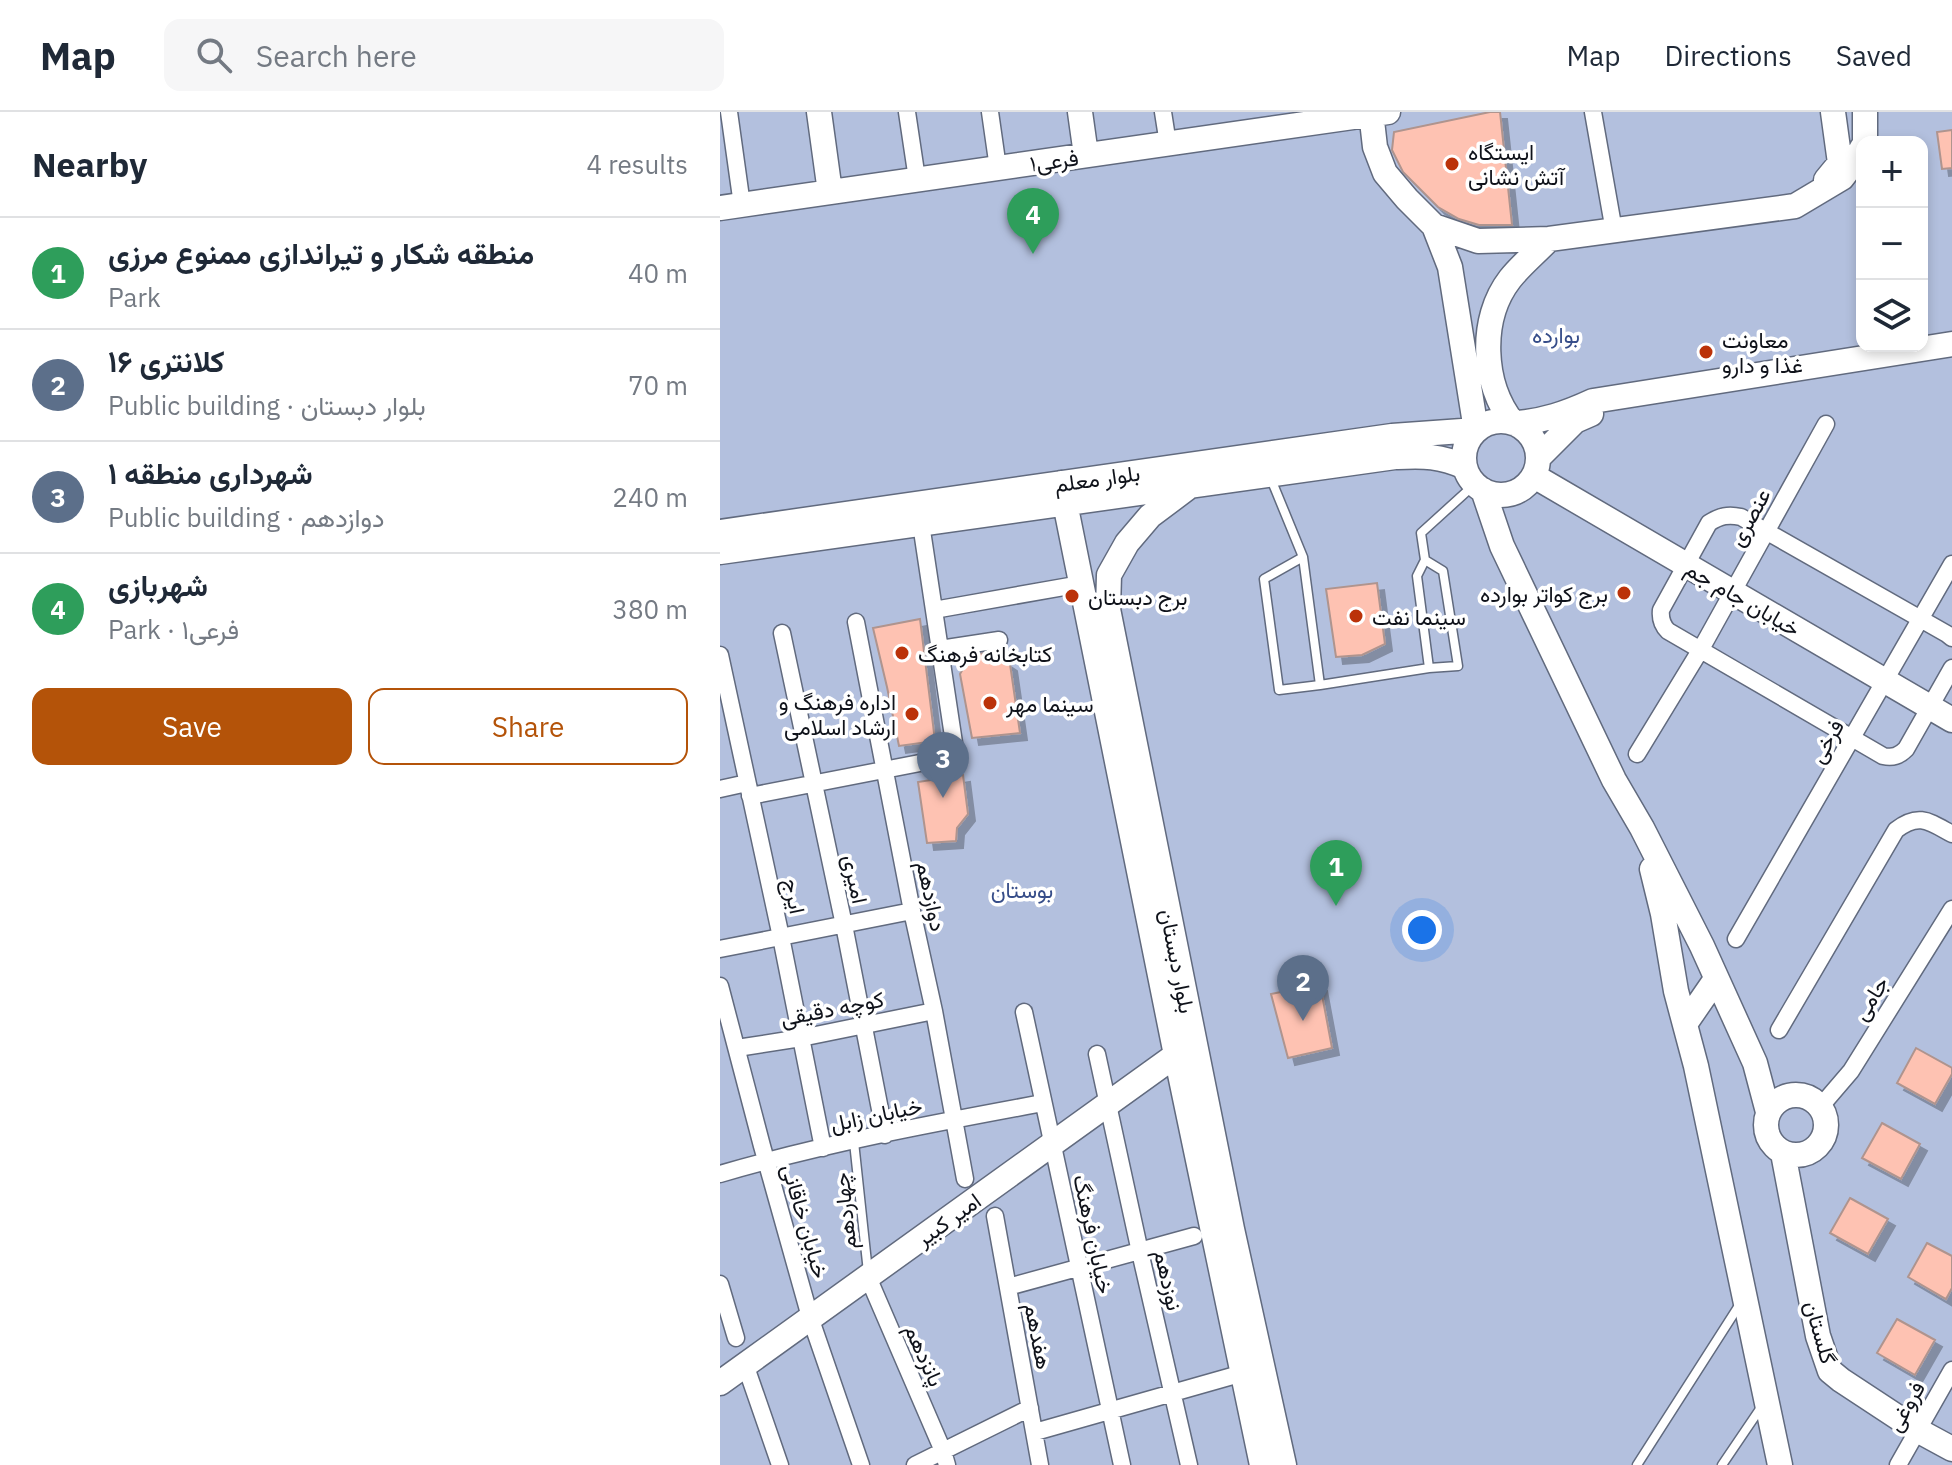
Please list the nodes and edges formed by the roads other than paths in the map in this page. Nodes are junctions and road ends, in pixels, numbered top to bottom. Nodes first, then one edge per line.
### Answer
1 (729, 112) edge
2 (819, 112) edge
3 (907, 112) edge
4 (990, 112) edge
5 (1080, 112) edge
6 (1163, 112) edge
7 (1593, 112) edge
8 (1833, 112) edge
9 (1865, 112) edge
10 (1377, 113) edge
11 (1250, 122) edge
12 (1865, 136) edge
13 (1168, 144) junction
14 (1086, 155) junction
15 (1856, 159) edge
16 (998, 168) junction
17 (917, 179) junction
18 (830, 192) junction
19 (1815, 194) junction
20 (731, 206) edge
21 (1434, 226) junction
22 (1614, 231) junction
23 (1549, 239) junction
24 (1952, 344) edge
25 (1952, 357) edge
26 (1513, 423) junction
27 (1826, 424) dead end
28 (1476, 430) junction
29 (1565, 431) junction
30 (1269, 475) junction
31 (1530, 475) junction
32 (1474, 481) junction
33 (1190, 486) junction
34 (1063, 493) junction
35 (1567, 495) junction
36 (921, 524) junction
37 (720, 532) edge
38 (1766, 532) junction
39 (1502, 546) junction
40 (720, 552) edge
41 (1303, 557) junction
42 (1425, 560) junction
43 (1952, 564) edge
44 (1686, 565) junction
45 (1081, 584) junction
46 (1733, 592) junction
47 (934, 610) junction
48 (1921, 619) junction
49 (856, 622) dead end
50 (782, 633) dead end
51 (1952, 638) edge
52 (999, 640) dead end
53 (940, 649) junction
54 (1701, 649) junction
55 (720, 655) edge
56 (1429, 668) junction
57 (1952, 668) edge
58 (1886, 681) junction
59 (1320, 685) junction
60 (1930, 707) junction
61 (1952, 720) edge
62 (1852, 738) junction
63 (1637, 754) dead end
64 (885, 770) junction
65 (814, 784) junction
66 (720, 789) edge
67 (749, 790) junction
68 (1642, 828) junction
69 (1952, 834) edge
70 (1952, 909) edge
71 (912, 911) junction
72 (844, 925) junction
73 (781, 937) junction
74 (1736, 939) dead end
75 (720, 949) edge
76 (1716, 979) junction
77 (720, 986) edge
78 (934, 1011) junction
79 (1024, 1012) dead end
80 (1685, 1024) junction
81 (863, 1025) junction
82 (1779, 1030) dead end
83 (801, 1038) junction
84 (737, 1048) junction
85 (1186, 1053) junction
86 (1097, 1054) dead end
87 (1043, 1103) junction
88 (1108, 1103) junction
89 (1821, 1106) junction
90 (1768, 1112) junction
91 (954, 1120) junction
92 (885, 1135) junction
93 (854, 1142) junction
94 (1052, 1143) junction
95 (823, 1148) junction
96 (1783, 1153) junction
97 (766, 1161) junction
98 (720, 1174) edge
99 (965, 1179) dead end
100 (995, 1216) dead end
101 (1194, 1236) dead end
102 (1140, 1252) junction
103 (1079, 1269) junction
104 (868, 1277) junction
105 (720, 1284) edge
106 (1008, 1287) junction
107 (1745, 1297) junction
108 (810, 1317) junction
109 (736, 1338) dead end
110 (745, 1364) junction
111 (1952, 1370) edge
112 (1243, 1373) junction
113 (720, 1383) edge
114 (1172, 1393) junction
115 (1766, 1400) junction
116 (1030, 1408) junction
117 (1111, 1411) junction
118 (1917, 1430) junction
119 (1035, 1432) junction
120 (1952, 1449) edge
121 (945, 1458) edge
122 (780, 1465) edge
123 (861, 1465) edge
124 (915, 1465) edge
125 (1040, 1465) edge
126 (1122, 1465) edge
127 (1189, 1465) edge
128 (1262, 1465) edge
129 (1284, 1465) edge
130 (1637, 1465) edge
131 (1722, 1465) edge
132 (1780, 1465) edge
133 (1898, 1465) edge

1 - 20 street
2 - 18 street
3 - 17 street
4 - 16 street
5 - 14 street
6 - 13 street
7 - 22 street
8 - 19 street
9 - 12 street
10 - 11 street, فرعی۱
10 - 21 street
11 - 13 street, فرعی۱
13 - 14 street, فرعی۱
14 - 16 street, فرعی۱
15 - 19 street
16 - 17 street, فرعی۱
17 - 18 street, فرعی۱
18 - 20 street, فرعی۱
19 - 22 street
21 - 23 street
21 - 28 street
22 - 23 street
23 - 26 street
24 - 26 street
25 - 29 street
26 - 28 street
26 - 31 street
27 - 38 street, عنصری
28 - 32 street
28 - 34 street, بلوار معلم
29 - 31 street
29 - 35 street
30 - 32 street, بلوار معلم
30 - 33 street, بلوار معلم
30 - 41 lane
31 - 32 street
31 - 35 street, خیابان جام جم
31 - 39 street
32 - 39 street
32 - 42 lane
33 - 34 street, بلوار معلم
33 - 85 street, بلوار دبستان
34 - 36 street, بلوار معلم
34 - 37 street, بلوار معلم
34 - 45 street, بلوار دبستان
35 - 44 street, خیابان جام جم
36 - 40 street, بلوار معلم
36 - 47 street
38 - 44 street
38 - 46 street, عنصری
38 - 48 street
39 - 68 street
41 - 59 lane
41 - 59 lane
42 - 56 lane
42 - 56 lane
43 - 48 street, فرخی
44 - 46 street, خیابان جام جم
44 - 54 street
45 - 47 street
45 - 85 street, بلوار دبستان
46 - 54 street, عنصری
46 - 58 street, خیابان جام جم
47 - 53 street
48 - 51 street
48 - 58 street, فرخی
49 - 64 street, دوازدهم
50 - 65 street, امیری
52 - 53 street
53 - 64 street
54 - 62 street
54 - 63 street, عنصری
55 - 67 street, ایرج
56 - 59 lane
57 - 60 street
58 - 60 street, خیابان جام جم
58 - 62 street, فرخی
60 - 61 street, خیابان جام جم
60 - 62 street
62 - 74 street, فرخی
64 - 65 street
64 - 71 street, دوازدهم
65 - 67 street
65 - 72 street, امیری
66 - 67 street
67 - 73 street, ایرج
68 - 76 street
68 - 80 street
69 - 82 street
70 - 89 street, جامی
71 - 72 street
71 - 78 street, دوازدهم
72 - 73 street
72 - 81 street, امیری
73 - 75 street
73 - 83 street, ایرج
76 - 80 street
76 - 90 street
77 - 84 street, خیابان خاقانی
78 - 81 street, کوچه دقیقی
78 - 91 street, دوازدهم
79 - 87 street, خیابان فرهنگ
80 - 107 street
81 - 83 street, کوچه دقیقی
81 - 92 street, امیری
83 - 84 street, کوچه دقیقی
83 - 95 street, ایرج
84 - 97 street, خیابان خاقانی
85 - 88 street, امیر کبیر
85 - 112 street, بلوار دبستان
85 - 129 street, بلوار دبستان
86 - 88 street, نوزدهم
87 - 91 street, خیابان زابل
87 - 94 street, خیابان فرهنگ
88 - 94 street, امیر کبیر
88 - 102 street, نوزدهم
89 - 90 street
89 - 96 street
90 - 96 street
91 - 92 street, خیابان زابل
91 - 99 street, دوازدهم
92 - 93 street, خیابان زابل
93 - 95 street, خیابان زابل
93 - 104 lane, چهاردهم
94 - 103 street, خیابان فرهنگ
94 - 104 street, امیر کبیر
95 - 97 street, خیابان زابل
96 - 118 street, گلستان
97 - 98 street, خیابان زابل
97 - 108 street, خیابان خاقانی
100 - 106 street, هفدهم
101 - 102 street
102 - 103 street
102 - 114 street, نوزدهم
103 - 106 street
103 - 117 street, خیابان فرهنگ
104 - 108 street, امیر کبیر
104 - 121 street, پانزدهم
105 - 109 street
106 - 116 street, هفدهم
107 - 115 street
107 - 130 lane
108 - 110 street, امیر کبیر
108 - 123 street, خیابان خاقانی
110 - 113 street, امیر کبیر
110 - 122 street
111 - 118 street, فروغی
112 - 114 street
112 - 128 street, بلوار دبستان
114 - 117 street
114 - 127 street, نوزدهم
115 - 131 lane
115 - 132 street
116 - 119 street, هفدهم
116 - 121 street
117 - 119 street
117 - 126 street, خیابان فرهنگ
118 - 120 street, گلستان
118 - 133 street, فروغی
119 - 125 street, هفدهم
121 - 124 street

